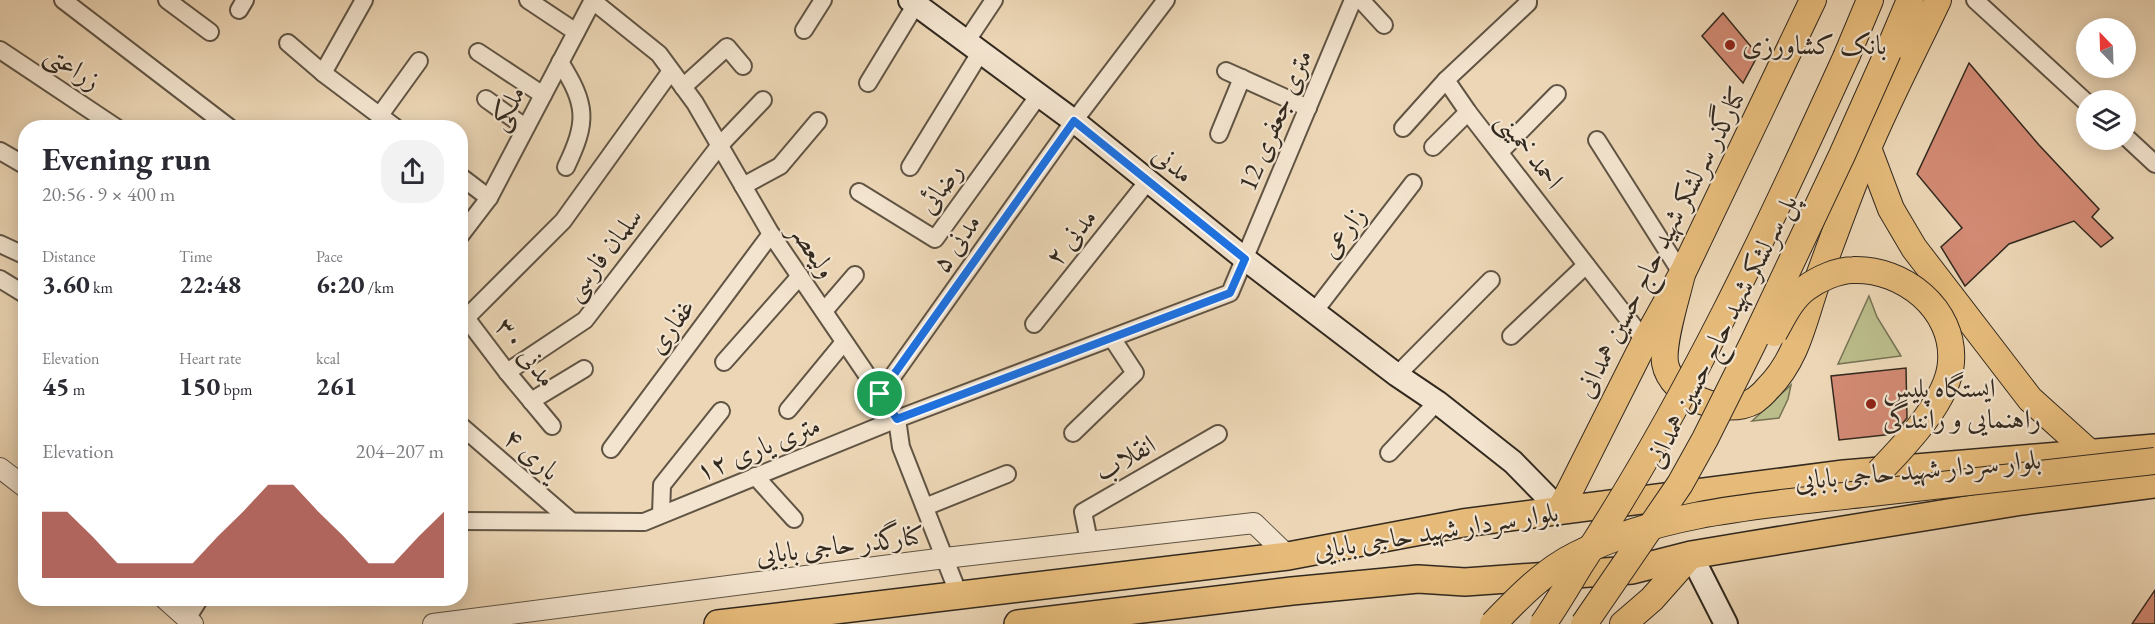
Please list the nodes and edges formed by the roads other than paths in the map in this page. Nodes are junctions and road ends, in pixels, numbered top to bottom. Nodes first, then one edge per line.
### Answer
1 (63, 0) edge
2 (167, 0) edge
3 (364, 0) edge
4 (528, 0) edge
5 (593, 0) edge
6 (823, 0) edge
7 (994, 0) edge
8 (1166, 0) edge
9 (1353, 0) edge
10 (1361, 0) edge
11 (1528, 0) edge
12 (1814, 0) edge
13 (1870, 0) edge
14 (1910, 0) edge
15 (1938, 0) edge
16 (1975, 0) edge
17 (913, 2) edge
18 (1384, 25) dead end
19 (804, 30) dead end
20 (210, 32) dead end
21 (576, 32) junction
22 (288, 43) dead end
23 (973, 48) junction
24 (0, 50) edge
25 (478, 51) dead end
26 (419, 61) dead end
27 (560, 62) junction
28 (743, 66) dead end
29 (671, 71) junction
30 (323, 73) junction
31 (1446, 80) junction
32 (868, 83) dead end
33 (683, 87) junction
34 (2076, 93) edge
35 (1557, 94) dead end
36 (543, 95) junction
37 (1039, 95) junction
38 (486, 99) dead end
39 (763, 100) dead end
40 (1308, 108) junction
41 (1468, 112) junction
42 (380, 115) junction
43 (105, 120) edge
44 (220, 120) edge
45 (386, 120) edge
46 (1074, 121) junction
47 (818, 122) dead end
48 (525, 127) junction
49 (1403, 128) dead end
50 (1219, 134) dead end
51 (1597, 140) dead end
52 (720, 145) junction
53 (2136, 146) edge
54 (1433, 147) dead end
55 (1868, 148) junction
56 (0, 151) edge
57 (1500, 152) junction
58 (18, 161) edge
59 (2155, 164) edge
60 (567, 167) dead end
61 (910, 167) dead end
62 (1148, 181) junction
63 (468, 182) edge
64 (1413, 183) dead end
65 (743, 186) junction
66 (859, 192) dead end
67 (489, 198) junction
68 (468, 226) edge
69 (771, 234) junction
70 (0, 244) edge
71 (18, 252) edge
72 (1245, 259) junction
73 (1586, 266) junction
74 (1682, 273) junction
75 (855, 275) dead end
76 (800, 276) junction
77 (0, 279) edge
78 (1491, 280) dead end
79 (18, 290) edge
80 (468, 309) edge
81 (824, 311) junction
82 (1314, 312) junction
83 (468, 318) edge
84 (1034, 324) dead end
85 (1511, 336) dead end
86 (1112, 338) junction
87 (1644, 341) junction
88 (844, 342) junction
89 (724, 362) dead end
90 (584, 369) dead end
91 (507, 372) junction
92 (1397, 375) junction
93 (1729, 392) junction
94 (880, 394) junction
95 (531, 401) junction
96 (1437, 402) junction
97 (788, 410) dead end
98 (721, 411) dead end
99 (897, 419) junction
100 (552, 426) dead end
101 (468, 432) edge
102 (1073, 433) dead end
103 (1218, 434) dead end
104 (2155, 448) edge
105 (611, 449) dead end
106 (1389, 453) dead end
107 (2091, 454) junction
108 (0, 468) edge
109 (1879, 472) junction
110 (1007, 474) dead end
111 (755, 476) junction
112 (2155, 478) edge
113 (18, 482) edge
114 (925, 507) junction
115 (1560, 510) junction
116 (661, 514) junction
117 (794, 519) dead end
118 (468, 521) edge
119 (571, 521) junction
120 (1089, 541) junction
121 (1691, 555) junction
122 (1288, 556) junction
123 (945, 558) junction
124 (1041, 585) junction
125 (959, 595) junction
126 (173, 606) edge
127 (197, 606) edge
128 (1112, 619) edge
129 (191, 621) edge
130 (1031, 622) edge
131 (433, 624) edge
132 (718, 624) edge
133 (1493, 624) edge
134 (1543, 624) edge
135 (1584, 624) edge
136 (1623, 624) edge
137 (1726, 624) edge

1 - 44 street
2 - 20 street
3 - 30 street
4 - 21 street
5 - 21 street, ملکی
5 - 29 street, ولیعصر
6 - 19 street
7 - 23 street
8 - 46 street, مدنی ۵
9 - 40 street, 12 متری جعفری
10 - 18 street
11 - 31 street
12 - 74 main road, کنارگذر سرلشکر شهید حاج حسین همدانی
13 - 134 main road, پل سرلشکر شهید حاج حسین همدانی, bridge
14 - 93 main road, پل سرلشکر شهید حاج حسین همدانی, bridge
15 - 55 main road
16 - 34 street
17 - 23 main road, مدنی
17 - 32 street
21 - 27 street, ملکی
22 - 30 street
23 - 37 main road, مدنی
23 - 61 street
24 - 43 street, زراعتی
25 - 36 street
26 - 42 street
27 - 36 street, ملکی
27 - 60 street
28 - 33 street
29 - 33 street, ولیعصر
29 - 80 street
30 - 42 street
31 - 41 street, احمد خمینی
31 - 49 street
33 - 52 street, ولیعصر
35 - 57 street
36 - 48 street, ملکی
37 - 46 main road, مدنی
37 - 66 street, رضائی
38 - 48 street
39 - 52 street, سلمان فارسی
40 - 50 street
40 - 72 street, 12 متری جعفری
41 - 54 street
41 - 57 street, احمد خمینی
42 - 45 street
46 - 62 main road, مدنی
46 - 94 street, مدنی ۵
47 - 65 street
48 - 67 street, ملکی
51 - 74 street
52 - 65 street, ولیعصر
52 - 91 street, سلمان فارسی
53 - 59 street
55 - 74 main road
55 - 107 main road
56 - 58 street
57 - 73 street, احمد خمینی
62 - 72 main road, مدنی
62 - 84 street, مدنی ۲
63 - 67 street
64 - 82 street, زارعی
65 - 69 street, ولیعصر
67 - 68 street, ملکی
69 - 76 street, ولیعصر
69 - 105 street, غفاری
70 - 71 street
72 - 82 main road, مدنی
72 - 86 street, ۱۲ متری یاری
73 - 85 street
73 - 87 street, احمد خمینی
74 - 87 main road, کنارگذر سرلشکر شهید حاج حسین همدانی
75 - 81 street
76 - 81 street, ولیعصر
76 - 89 street
77 - 79 street
78 - 92 street
81 - 88 street, ولیعصر
82 - 92 main road, مدنی
83 - 91 street, مدنی ۳۰
86 - 99 street, ۱۲ متری یاری
86 - 102 street
87 - 115 main road, کنارگذر سرلشکر شهید حاج حسین همدانی
88 - 94 street, ولیعصر
88 - 97 street
90 - 95 street
91 - 95 street, مدنی ۳۰
92 - 96 main road, مدنی
93 - 109 main road, bridge
93 - 135 main road, پل سرلشکر شهید حاج حسین همدانی, bridge
94 - 99 street, ولیعصر
95 - 100 street, مدنی ۳۰
96 - 106 street
96 - 115 main road, مدنی
98 - 116 street
99 - 111 street, ۱۲ متری یاری
99 - 114 street, ولیعصر
101 - 119 street, یاری ۴
103 - 120 street, انقلاب
104 - 107 highway, بلوار سردار شهید حاجی بابایی
107 - 109 highway, بلوار سردار شهید حاجی بابایی
108 - 113 street
109 - 115 highway, بلوار سردار شهید حاجی بابایی
110 - 114 street
111 - 116 street, ۱۲ متری یاری
111 - 117 street
112 - 121 highway, بلوار سردار شهید حاجی بابایی
112 - 133 main road, bridge
114 - 123 street, ولیعصر
115 - 122 highway, بلوار سردار شهید حاجی بابایی
116 - 119 street, ۱۲ متری یاری
118 - 119 street, ۱۲ متری یاری
120 - 122 street, کنارگذر حاجی بابایی
120 - 123 street, کنارگذر حاجی بابایی
121 - 128 highway, بلوار سردار شهید حاجی بابایی
121 - 136 main road
121 - 137 main road
122 - 124 highway, بلوار سردار شهید حاجی بابایی
123 - 125 street, ولیعصر
123 - 131 street, کنارگذر حاجی بابایی
124 - 125 highway, بلوار سردار شهید حاجی بابایی
124 - 130 highway
125 - 132 highway, بلوار سردار شهید حاجی بابایی
126 - 129 street
127 - 129 street
128 - 130 highway, بلوار سردار شهید حاجی بابایی

